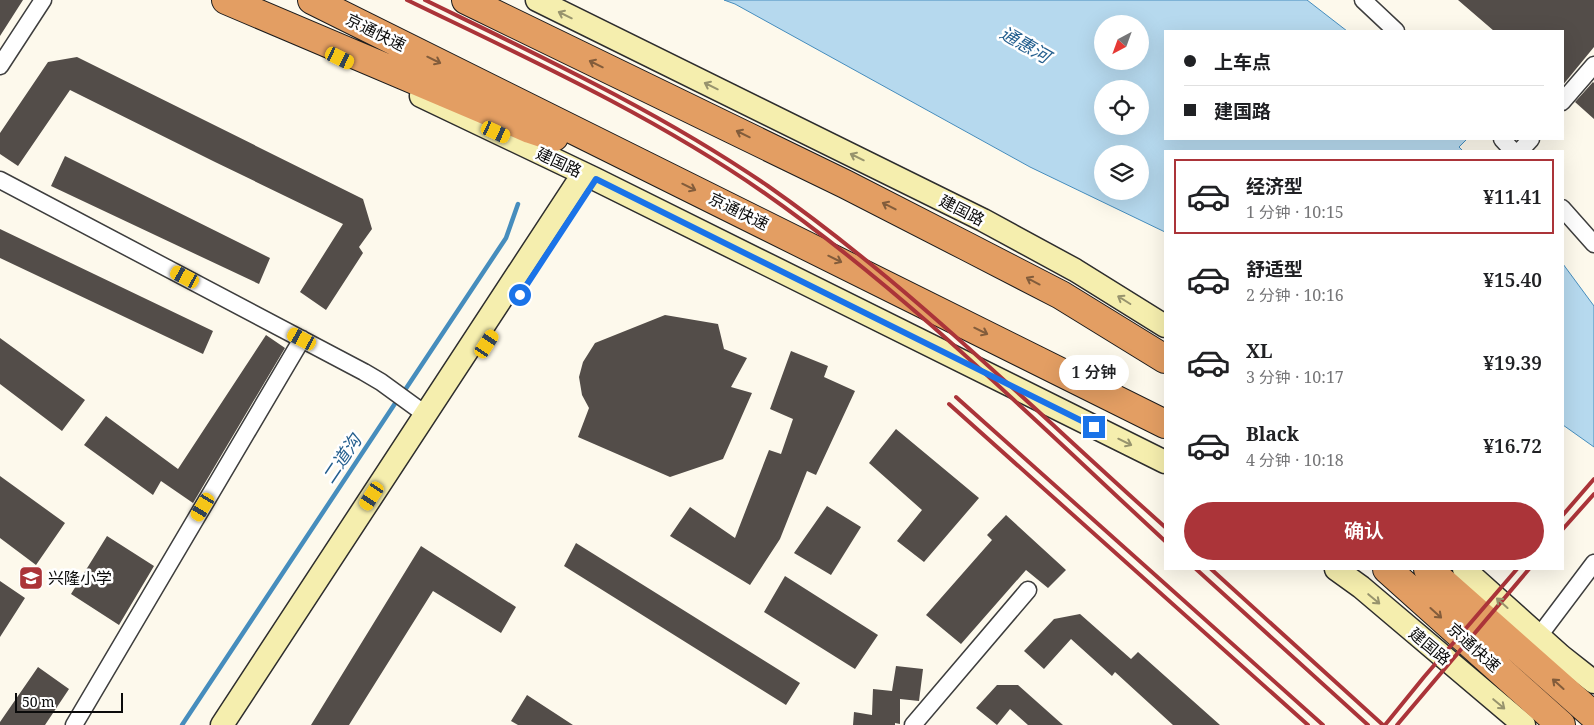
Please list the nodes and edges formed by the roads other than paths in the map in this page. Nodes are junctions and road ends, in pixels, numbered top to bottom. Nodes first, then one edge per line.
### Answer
1 (43, 0) edge
2 (219, 0) edge
3 (226, 0) edge
4 (312, 0) edge
5 (466, 0) edge
6 (480, 0) edge
7 (537, 0) edge
8 (1363, 0) edge
9 (1395, 30) edge
10 (528, 31) junction
11 (0, 66) edge
12 (1594, 66) edge
13 (1564, 100) edge
14 (1503, 140) edge
15 (1530, 140) edge
16 (1513, 150) edge
17 (1521, 150) edge
18 (663, 174) junction
19 (589, 176) junction
20 (0, 180) edge
21 (1564, 210) edge
22 (1594, 244) edge
23 (1060, 295) junction
24 (1164, 325) edge
25 (1164, 338) edge
26 (302, 339) junction
27 (1164, 358) edge
28 (418, 409) junction
29 (1164, 424) edge
30 (1164, 462) edge
31 (1594, 563) edge
32 (1337, 570) edge
33 (1388, 570) edge
34 (1429, 570) edge
35 (1465, 570) edge
36 (1028, 590) dead end
37 (1539, 636) junction
38 (1594, 682) edge
39 (1594, 716) edge
40 (74, 725) edge
41 (222, 725) edge
42 (239, 725) edge
43 (913, 725) edge
44 (1524, 725) edge
45 (1560, 725) edge

1 - 11 street
2 - 19 main road, 建国路
3 - 18 highway
4 -> 18 highway, 京通快速
5 - 10 highway
6 - 10 highway
24 -> 7 main road, 建国路
8 - 9 street
23 -> 10 highway
12 - 13 street
14 - 16 street
15 - 17 street
18 -> 29 highway, 京通快速
19 - 28 main road
19 -> 30 main road, 建国路
19 - 42 main road
20 - 26 street
21 - 22 street
23 - 25 main road
23 - 27 highway
26 - 28 street
26 - 40 street
28 - 41 main road
31 - 37 street
32 -> 44 main road, 建国路
33 -> 45 highway, 京通快速
39 -> 34 highway, 京通快速
37 -> 35 main road
36 - 43 street
37 - 38 main road

